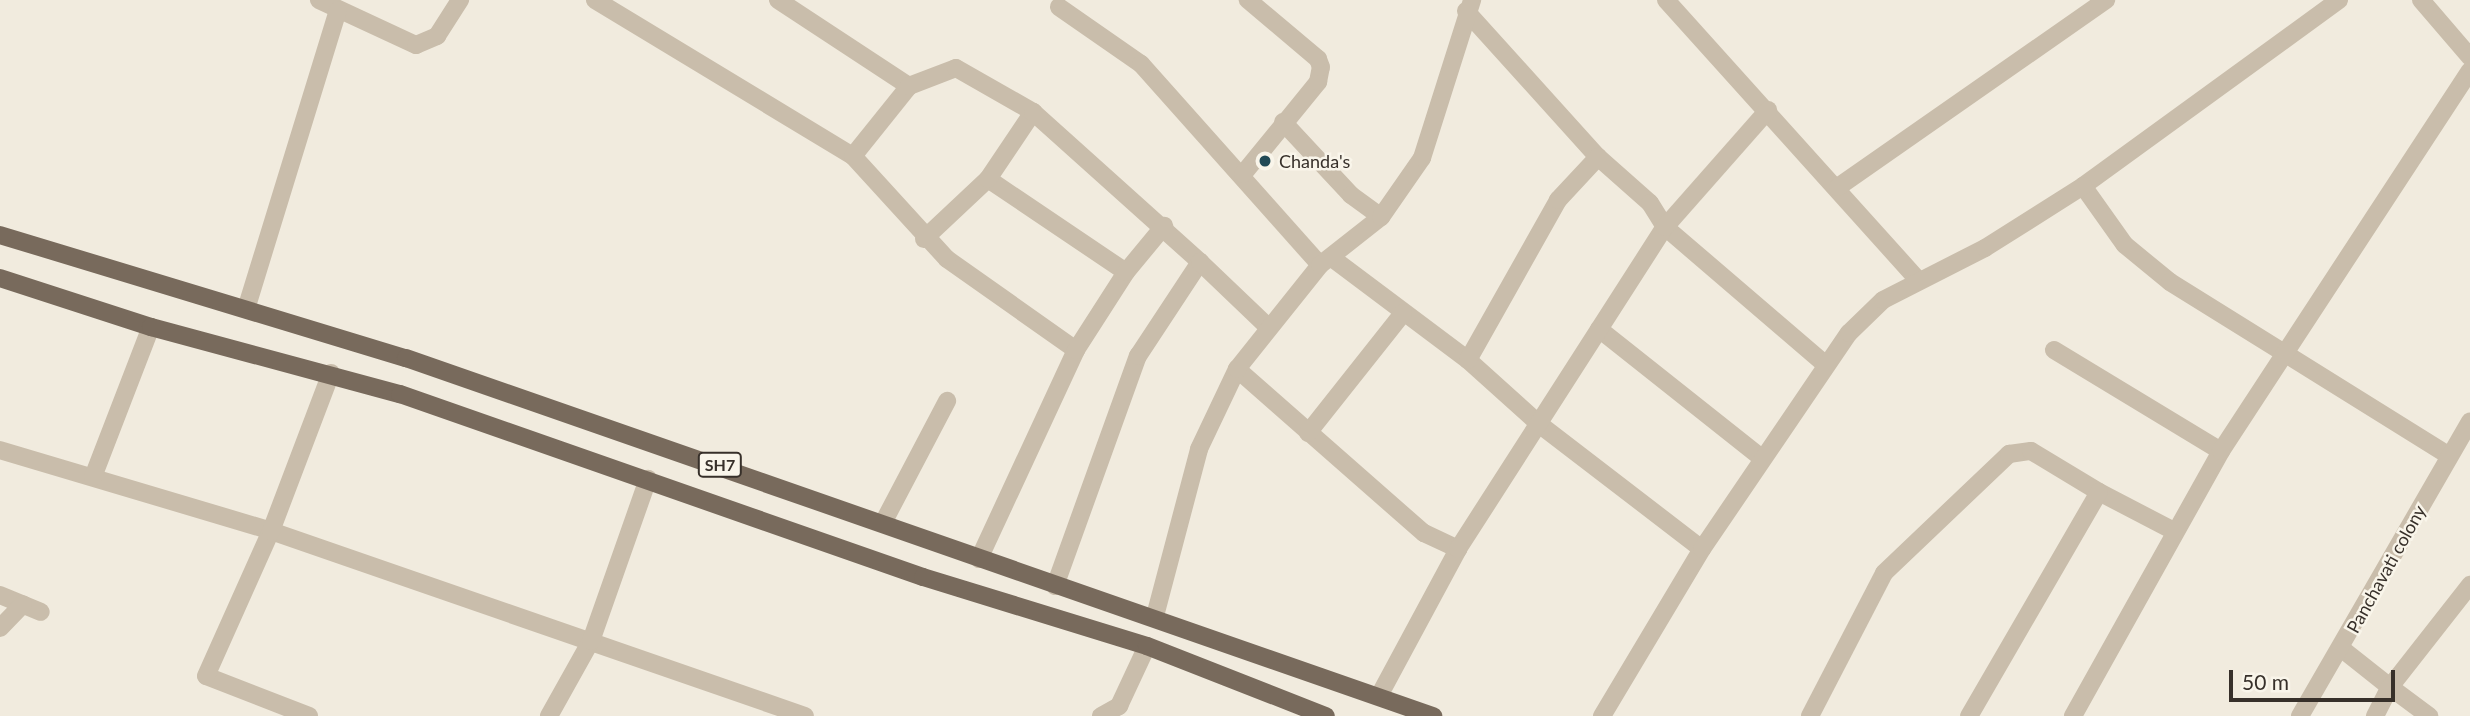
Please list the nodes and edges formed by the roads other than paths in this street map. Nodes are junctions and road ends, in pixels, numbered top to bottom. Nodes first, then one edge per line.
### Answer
1 (320, 0) edge
2 (460, 0) edge
3 (595, 0) edge
4 (778, 0) edge
5 (1248, 0) edge
6 (1666, 0) edge
7 (2106, 0) edge
8 (2339, 0) edge
9 (2421, 0) edge
10 (1469, 5) edge
11 (620, 6) edge
12 (1059, 7) dead end
13 (338, 11) junction
14 (2470, 57) edge
15 (2470, 71) edge
16 (909, 86) junction
17 (1768, 110) junction
18 (1033, 112) junction
19 (1283, 122) junction
20 (853, 156) junction
21 (1598, 157) junction
22 (1243, 174) junction
23 (988, 179) junction
24 (2083, 186) junction
25 (1838, 187) junction
26 (1381, 217) junction
27 (1164, 226) junction
28 (1665, 227) junction
29 (0, 235) edge
30 (924, 239) junction
31 (1200, 262) junction
32 (1326, 262) junction
33 (1126, 272) junction
34 (0, 278) edge
35 (1919, 281) junction
36 (247, 306) junction
37 (1403, 313) junction
38 (151, 327) junction
39 (1268, 327) junction
40 (1599, 328) junction
41 (1076, 350) junction
42 (2053, 351) dead end
43 (2288, 354) junction
44 (1468, 360) junction
45 (1825, 364) junction
46 (1237, 369) junction
47 (331, 373) junction
48 (947, 401) dead end
49 (2470, 421) edge
50 (1539, 424) junction
51 (1308, 433) junction
52 (0, 450) edge
53 (2221, 451) junction
54 (2449, 456) junction
55 (1762, 458) junction
56 (93, 477) junction
57 (649, 479) junction
58 (2099, 492) junction
59 (883, 523) junction
60 (271, 531) junction
61 (2174, 531) junction
62 (1458, 549) junction
63 (1702, 549) junction
64 (979, 559) junction
65 (2470, 585) edge
66 (1055, 586) junction
67 (0, 595) edge
68 (23, 604) junction
69 (41, 612) dead end
70 (1155, 616) junction
71 (0, 628) edge
72 (591, 641) junction
73 (1147, 646) junction
74 (2342, 649) junction
75 (2390, 687) junction
76 (1379, 696) junction
77 (309, 716) edge
78 (549, 716) edge
79 (805, 716) edge
80 (1101, 716) edge
81 (1326, 716) edge
82 (1433, 716) edge
83 (1602, 716) edge
84 (1810, 716) edge
85 (1969, 716) edge
86 (2073, 716) edge
87 (2300, 716) edge
88 (2375, 716) edge
89 (2429, 716) edge

1 - 13 street
2 - 13 street
3 - 11 street
4 - 16 street
5 - 19 street
6 - 17 street
7 - 25 street
8 - 24 street
9 - 14 street
10 - 21 street
10 - 26 street
11 - 20 street
12 - 22 street
13 - 36 street
15 - 43 street
16 - 18 street
16 - 20 street
17 - 25 street
17 - 28 street
18 - 23 street
18 - 27 street
19 - 22 street
19 - 26 street
20 - 30 street
21 - 28 street
21 - 44 street
22 - 32 street
23 - 30 street
23 - 33 street
24 - 35 street
24 - 43 street
25 - 35 street
26 - 32 street
27 - 31 street
27 - 33 street
28 - 40 street
28 - 45 street
29 - 36 main road, SH7
30 - 41 street
31 - 39 street
31 - 66 street
32 - 37 street
32 - 39 street
33 - 41 street
34 - 38 main road, SH7
35 - 45 street
36 - 59 main road, SH7
37 - 44 street
37 - 51 street
38 - 47 main road, SH7
38 - 56 street
39 - 46 street
40 - 50 street
40 - 55 street
41 - 64 street
42 - 53 street
43 - 53 street
43 - 54 street
44 - 50 street
45 - 55 street
46 - 51 street
46 - 70 street
47 - 57 main road, SH7
47 - 60 street
48 - 59 street
49 - 54 street, Panchavati colony
50 - 62 street
50 - 63 street
51 - 62 street
52 - 56 street
53 - 61 street
54 - 74 street, Panchavati colony
55 - 63 street
56 - 60 street
57 - 72 street
57 - 73 main road, SH7
58 - 61 street
58 - 84 street
58 - 85 street
59 - 64 main road, SH7
60 - 72 street
60 - 77 street
61 - 86 street
62 - 76 street
63 - 83 street
64 - 66 main road, SH7
65 - 75 street
66 - 70 main road, SH7
67 - 68 street
68 - 69 street
68 - 71 street
70 - 76 main road, SH7
72 - 78 street
72 - 79 street
73 - 80 street
73 - 81 main road, SH7
74 - 75 street
74 - 87 street, Panchavati colony
75 - 88 street
75 - 89 street
76 - 82 main road, SH7

